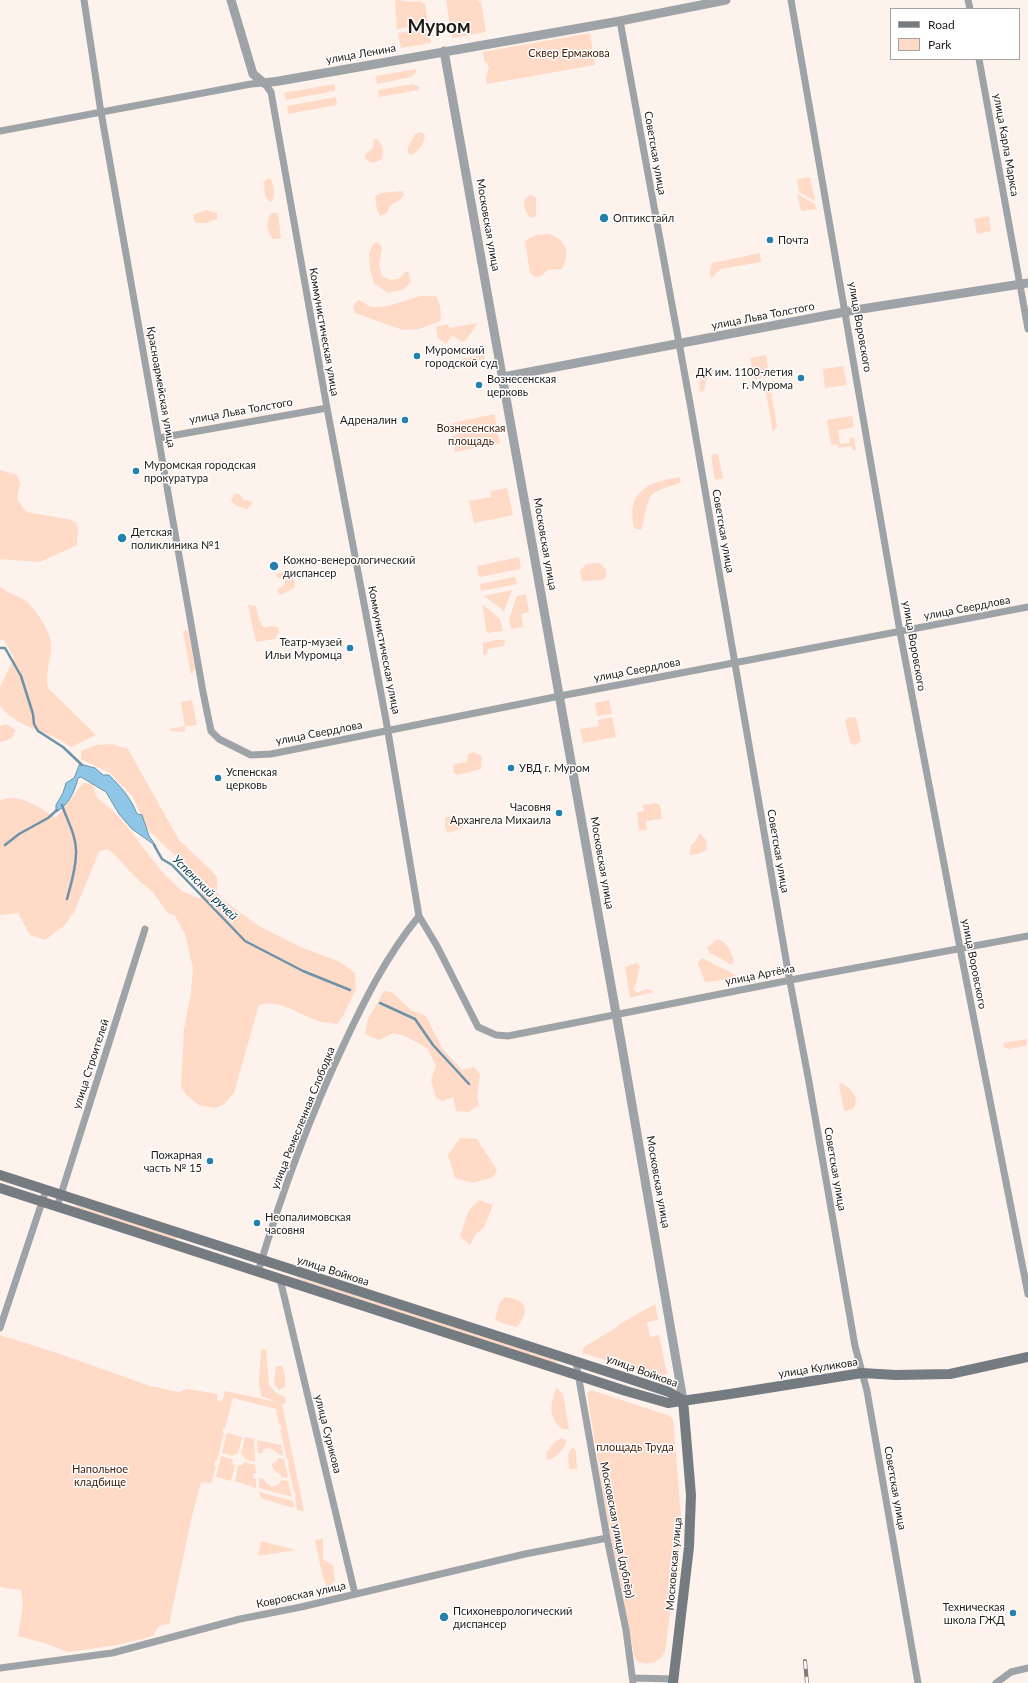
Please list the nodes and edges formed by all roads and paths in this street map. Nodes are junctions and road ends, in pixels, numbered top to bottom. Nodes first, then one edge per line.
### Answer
1 (84, 0) edge
2 (231, 0) edge
3 (726, 0) edge
4 (791, 0) edge
5 (620, 21) junction
6 (444, 51) junction
7 (979, 60) edge
8 (264, 82) junction
9 (101, 112) junction
10 (0, 131) edge
11 (1024, 284) edge
12 (846, 312) junction
13 (1028, 329) edge
14 (678, 344) junction
15 (503, 376) junction
16 (327, 408) junction
17 (158, 438) junction
18 (1028, 607) edge
19 (900, 632) junction
20 (734, 663) junction
21 (560, 696) junction
22 (387, 730) junction
23 (251, 755) joint
24 (418, 916) junction
25 (146, 929) dead end
26 (1028, 936) edge
27 (960, 948) junction
28 (790, 980) junction
29 (616, 1014) junction
30 (496, 1036) joint
31 (0, 1175) edge
32 (0, 1188) edge
33 (46, 1190) junction
34 (61, 1195) junction
35 (42, 1202) junction
36 (57, 1206) junction
37 (262, 1260) junction
38 (258, 1272) junction
39 (280, 1279) junction
40 (1028, 1294) edge
41 (0, 1328) edge
42 (1028, 1357) edge
43 (576, 1362) junction
44 (862, 1373) junction
45 (579, 1375) junction
46 (683, 1400) junction
47 (606, 1538) junction
48 (355, 1594) junction
49 (0, 1668) edge
50 (1028, 1668) edge
51 (633, 1681) edge
52 (673, 1681) edge
53 (918, 1683) edge
54 (996, 1683) edge

1 - 9 street, Красноармейская улица
2 - 8 street
3 - 5 street, улица Ленина
4 - 12 street, улица Воровского
5 - 6 street, улица Ленина
5 - 14 street, Советская улица
6 - 8 street, улица Ленина
6 - 15 street, Московская улица
7 - 11 street, улица Карла Маркса
8 - 9 street, улица Ленина
8 - 16 street, Коммунистическая улица
9 - 10 street, улица Ленина
9 - 17 street, Красноармейская улица
11 - 12 street, улица Льва Толстого
11 - 13 street, улица Карла Маркса
12 - 14 street, улица Льва Толстого
12 - 19 street, улица Воровского
14 - 15 street, улица Льва Толстого
14 - 20 street, Советская улица
15 - 21 street, Московская улица
16 - 17 street, улица Льва Толстого
16 - 22 street, Коммунистическая улица
17 - 23 street, Красноармейская улица
18 - 19 street, улица Свердлова
19 - 20 street, улица Свердлова
19 - 27 street, улица Воровского
20 - 21 street, улица Свердлова
20 - 28 street, Советская улица
21 - 22 street, улица Свердлова
21 - 29 street, Московская улица
22 - 23 street, улица Свердлова
22 - 24 street, Коммунистическая улица
24 - 30 street, Коммунистическая улица
24 - 37 street, улица Ремесленная Слободка
25 - 34 street, улица Строителей
26 - 27 street, улица Артёма
27 - 28 street, улица Артёма
27 - 40 street, улица Воровского
28 - 29 street, улица Артёма
28 - 44 street, Советская улица
29 - 30 street, улица Артёма
29 - 46 street, Московская улица
31 - 33 main road, улица Войкова
32 - 35 main road, улица Войкова
33 - 34 main road, улица Войкова
33 - 35 street
34 - 36 street, улица Строителей
34 - 37 main road, улица Войкова
35 - 36 main road, улица Войкова
35 - 41 street
36 - 38 main road, улица Войкова
37 - 38 street, улица Ремесленная Слободка
37 - 43 main road, улица Войкова
38 - 39 main road, улица Войкова
39 - 45 main road, улица Войкова
39 - 48 street, улица Сурикова
42 - 44 main road, улица Куликова
43 - 45 street, Московская улица (дублёр)
43 - 46 main road, улица Войкова
44 - 46 main road, улица Куликова
44 - 53 street, Советская улица
45 - 46 main road, улица Войкова
45 - 47 street, Московская улица (дублёр)
46 - 52 main road, Московская улица
47 - 48 street, Ковровская улица
47 - 51 street, Московская улица (дублёр)
48 - 49 street, Ковровская улица
50 - 54 street
51 - 52 street, Московская улица (дублёр)

